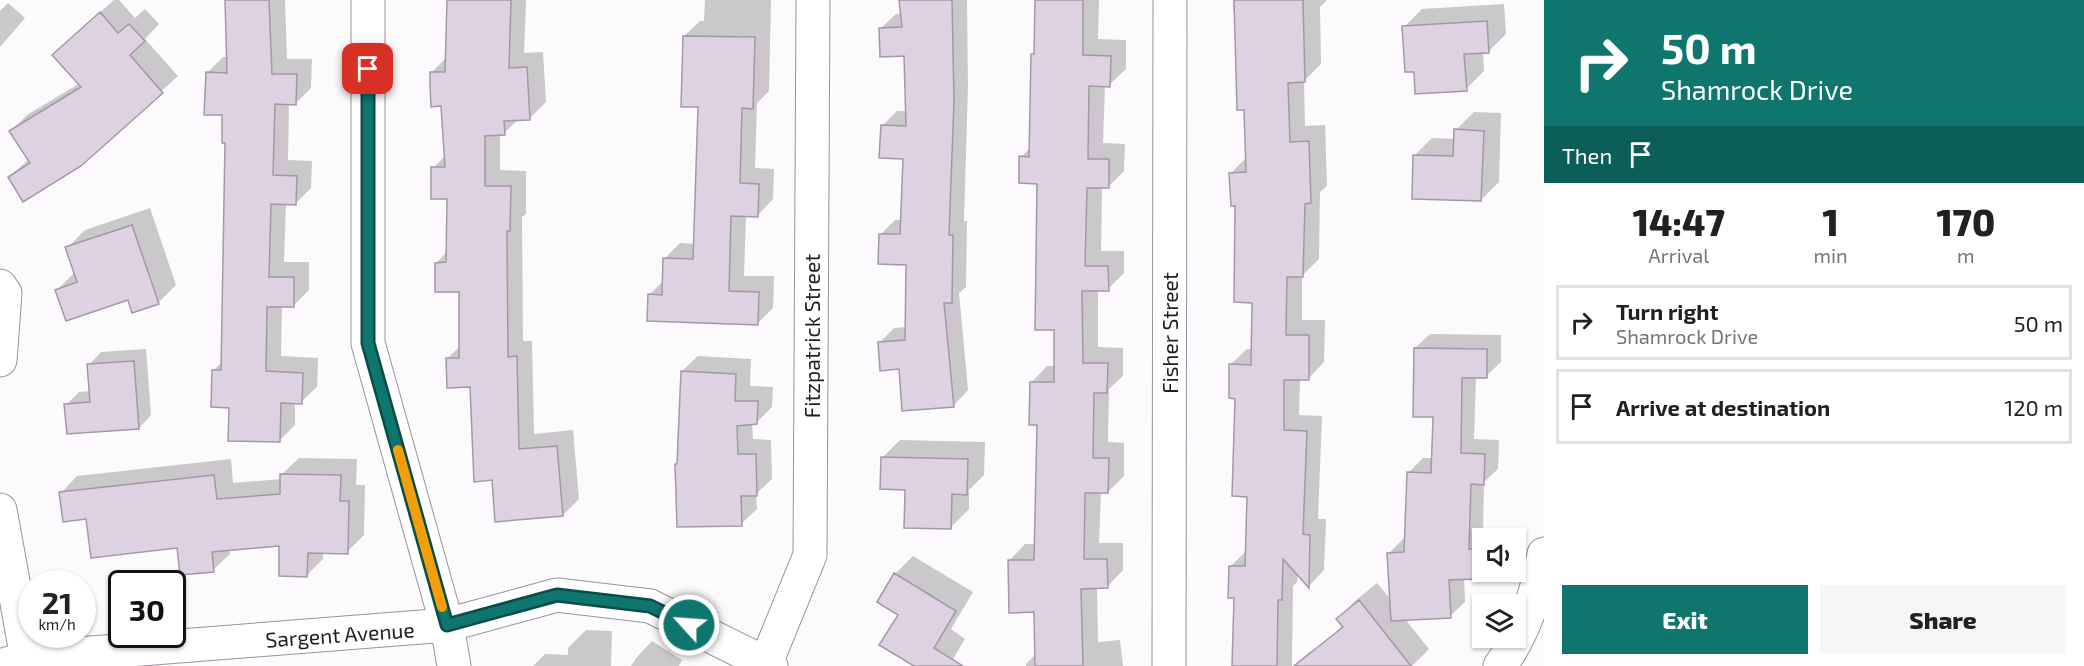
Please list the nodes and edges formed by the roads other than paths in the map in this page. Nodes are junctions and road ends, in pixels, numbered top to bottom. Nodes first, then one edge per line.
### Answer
1 (368, 0) edge
2 (813, 0) edge
3 (1170, 0) edge
4 (0, 286) edge
5 (0, 360) edge
6 (0, 510) edge
7 (1544, 554) edge
8 (447, 625) junction
9 (14, 662) edge
10 (768, 665) edge
11 (454, 666) edge
12 (1169, 666) edge
13 (1500, 666) edge

1 - 8 street
2 - 10 street, Fitzpatrick Street
3 - 12 street, Fisher Street
4 - 5 street
6 - 9 street
7 - 13 street
8 - 9 street, Sargent Avenue
8 - 10 street, Sargent Avenue
8 - 11 street

